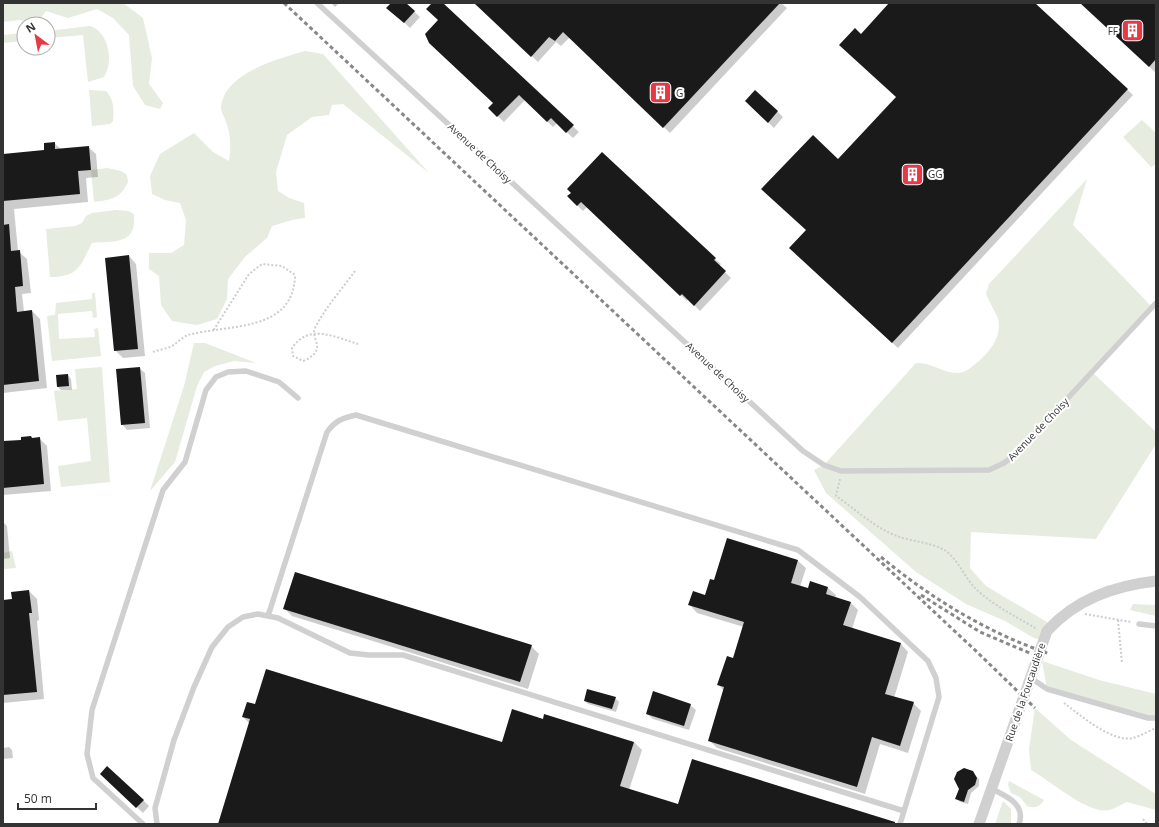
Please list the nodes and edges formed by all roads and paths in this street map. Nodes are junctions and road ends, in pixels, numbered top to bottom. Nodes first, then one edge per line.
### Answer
1 (317, 3) edge
2 (355, 271) dead end
3 (1156, 303) edge
4 (213, 331) junction
5 (314, 334) junction
6 (358, 344) dead end
7 (153, 352) dead end
8 (298, 398) dead end
9 (841, 472) junction
10 (1156, 581) edge
11 (1069, 611) junction
12 (268, 616) junction
13 (1118, 620) junction
14 (1139, 624) joint
15 (1156, 626) edge
16 (1046, 634) junction
17 (1122, 663) dead end
18 (1030, 678) junction
19 (1047, 689) junction
20 (1156, 718) edge
21 (1156, 728) edge
22 (992, 790) junction
23 (904, 811) junction
24 (1143, 819) dead end
25 (1020, 822) edge
26 (143, 824) edge
27 (157, 824) edge
28 (900, 824) edge
29 (979, 824) edge
30 (1147, 824) edge

1 - 9 lane, Avenue de Choisy
2 - 5 path
3 - 9 lane, Avenue de Choisy
4 - 4 path
4 - 7 path
5 - 5 path
5 - 6 path
8 - 26 lane
9 - 16 path
10 - 11 street, Rue de la Foucaudière
11 - 13 path
11 - 16 street, Rue de la Foucaudière
12 - 23 lane
12 - 23 lane
12 - 27 lane
13 - 14 path
13 - 17 path
14 - 15 lane
16 - 18 street, Rue de la Foucaudière
18 - 19 lane
18 - 22 street, Rue de la Foucaudière
19 - 20 lane
19 - 21 path
22 - 25 lane
22 - 29 street, Rue de la Foucaudière
23 - 28 lane
24 - 30 path

